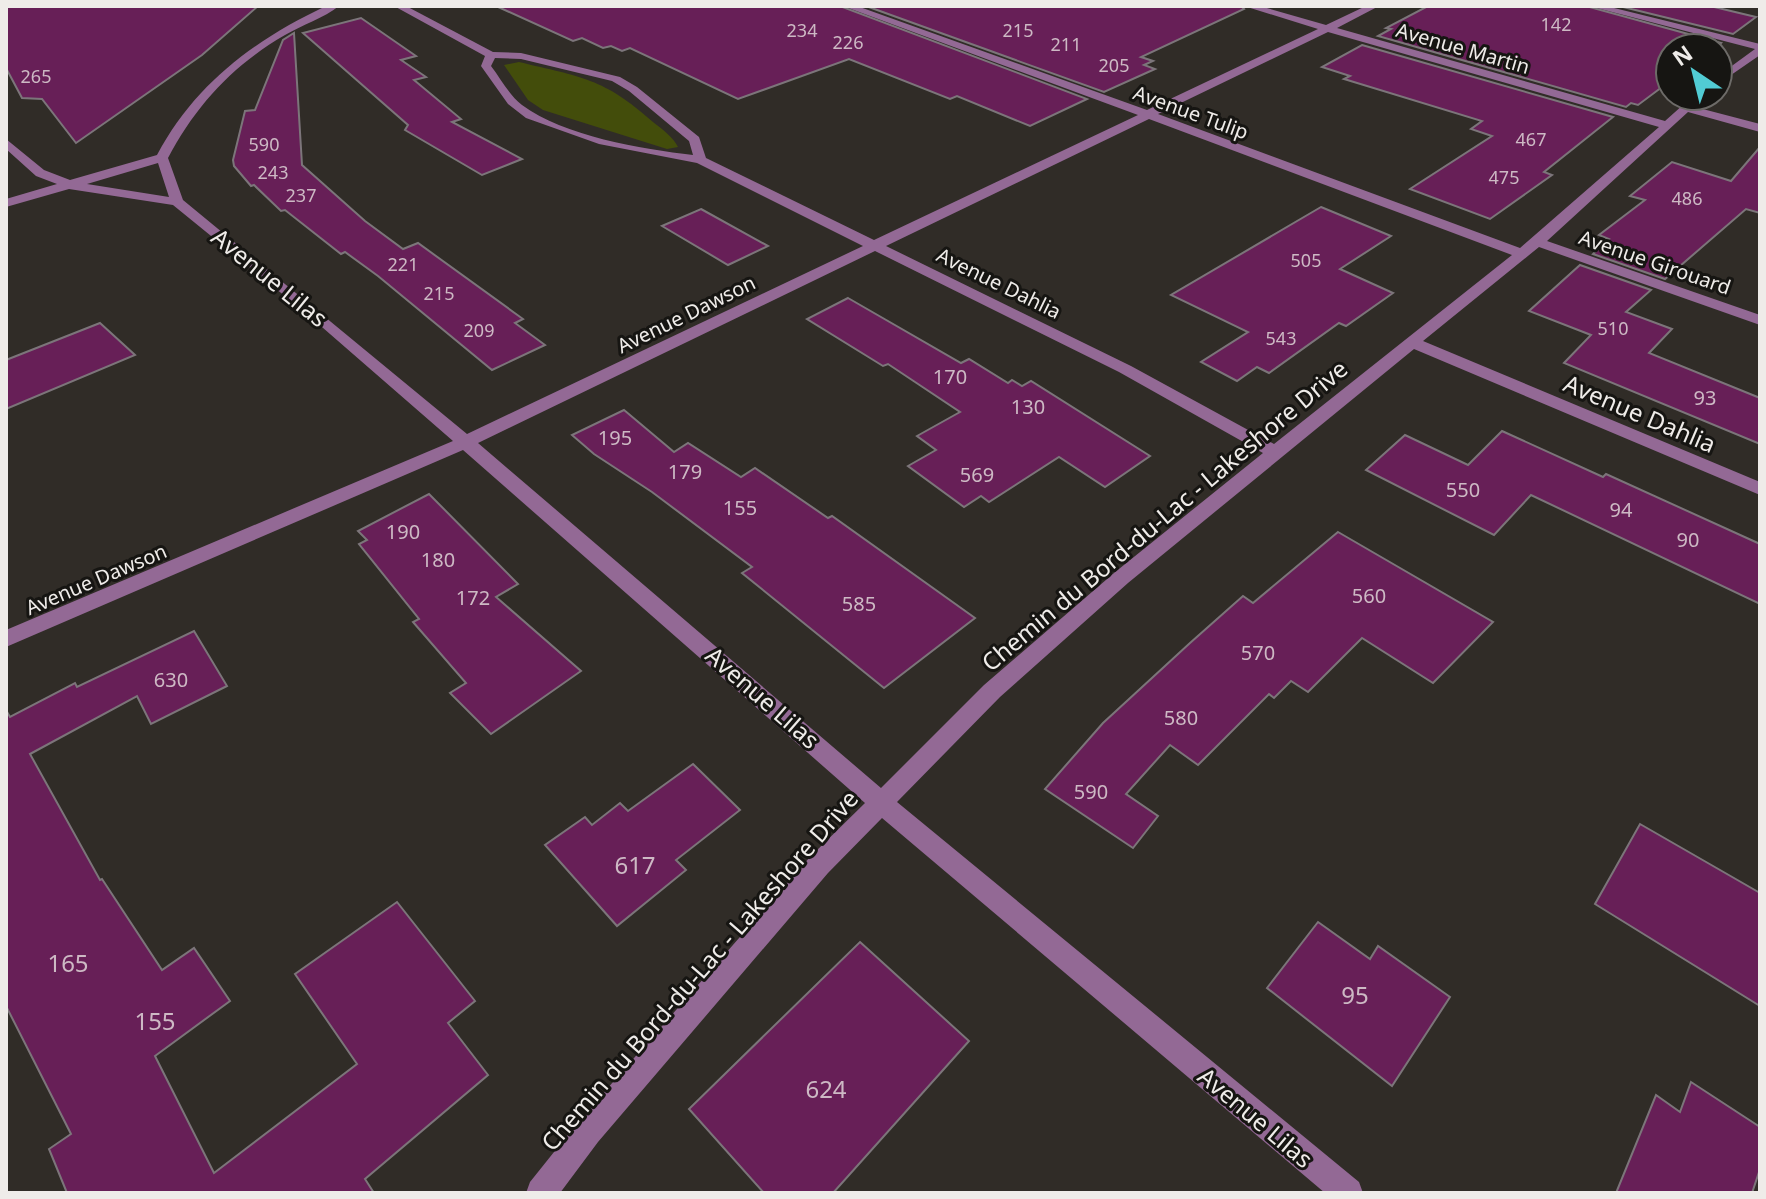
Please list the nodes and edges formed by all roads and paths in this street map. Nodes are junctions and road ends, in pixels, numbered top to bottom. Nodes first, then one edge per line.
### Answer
1 (334, 6) edge
2 (399, 6) edge
3 (848, 6) edge
4 (1249, 6) edge
5 (1374, 6) edge
6 (1594, 6) edge
7 (1328, 28) junction
8 (1760, 48) edge
9 (491, 55) junction
10 (1734, 68) edge
11 (1681, 112) edge
12 (1719, 112) edge
13 (1148, 115) junction
14 (1666, 125) junction
15 (1760, 128) edge
16 (6, 143) edge
17 (162, 158) junction
18 (700, 160) junction
19 (70, 185) junction
20 (177, 202) junction
21 (6, 203) edge
22 (872, 246) junction
23 (1530, 248) junction
24 (1760, 320) edge
25 (1414, 343) junction
26 (466, 442) junction
27 (1275, 452) junction
28 (1760, 489) edge
29 (6, 639) edge
30 (882, 800) junction
31 (541, 1193) edge
32 (1348, 1193) edge

1 - 17 street
2 - 9 street
3 - 13 street, Avenue Tulip
4 - 7 street, Avenue Martin
5 - 7 street, Avenue Dawson
6 - 8 street
7 - 13 street, Avenue Dawson
7 - 14 street, Avenue Martin
8 - 10 street
9 - 18 street
9 - 18 street, Avenue Dahlia
11 - 14 street, Chemin du Bord-du-Lac - Lakeshore Drive
12 - 15 street
13 - 22 street, Avenue Dawson
13 - 23 street, Avenue Tulip
14 - 23 street, Chemin du Bord-du-Lac - Lakeshore Drive
16 - 19 street
17 - 19 street
17 - 20 street
18 - 22 street, Avenue Dahlia
19 - 20 street
19 - 21 street
20 - 26 street, Avenue Lilas
22 - 26 street, Avenue Dawson
22 - 27 street, Avenue Dahlia
23 - 24 street, Avenue Girouard
23 - 25 street, Chemin du Bord-du-Lac - Lakeshore Drive
25 - 27 street, Chemin du Bord-du-Lac - Lakeshore Drive
25 - 28 street, Avenue Dahlia
26 - 29 street, Avenue Dawson
26 - 30 street, Avenue Lilas
27 - 30 street, Chemin du Bord-du-Lac - Lakeshore Drive
30 - 31 street, Chemin du Bord-du-Lac - Lakeshore Drive
30 - 32 street, Avenue Lilas

